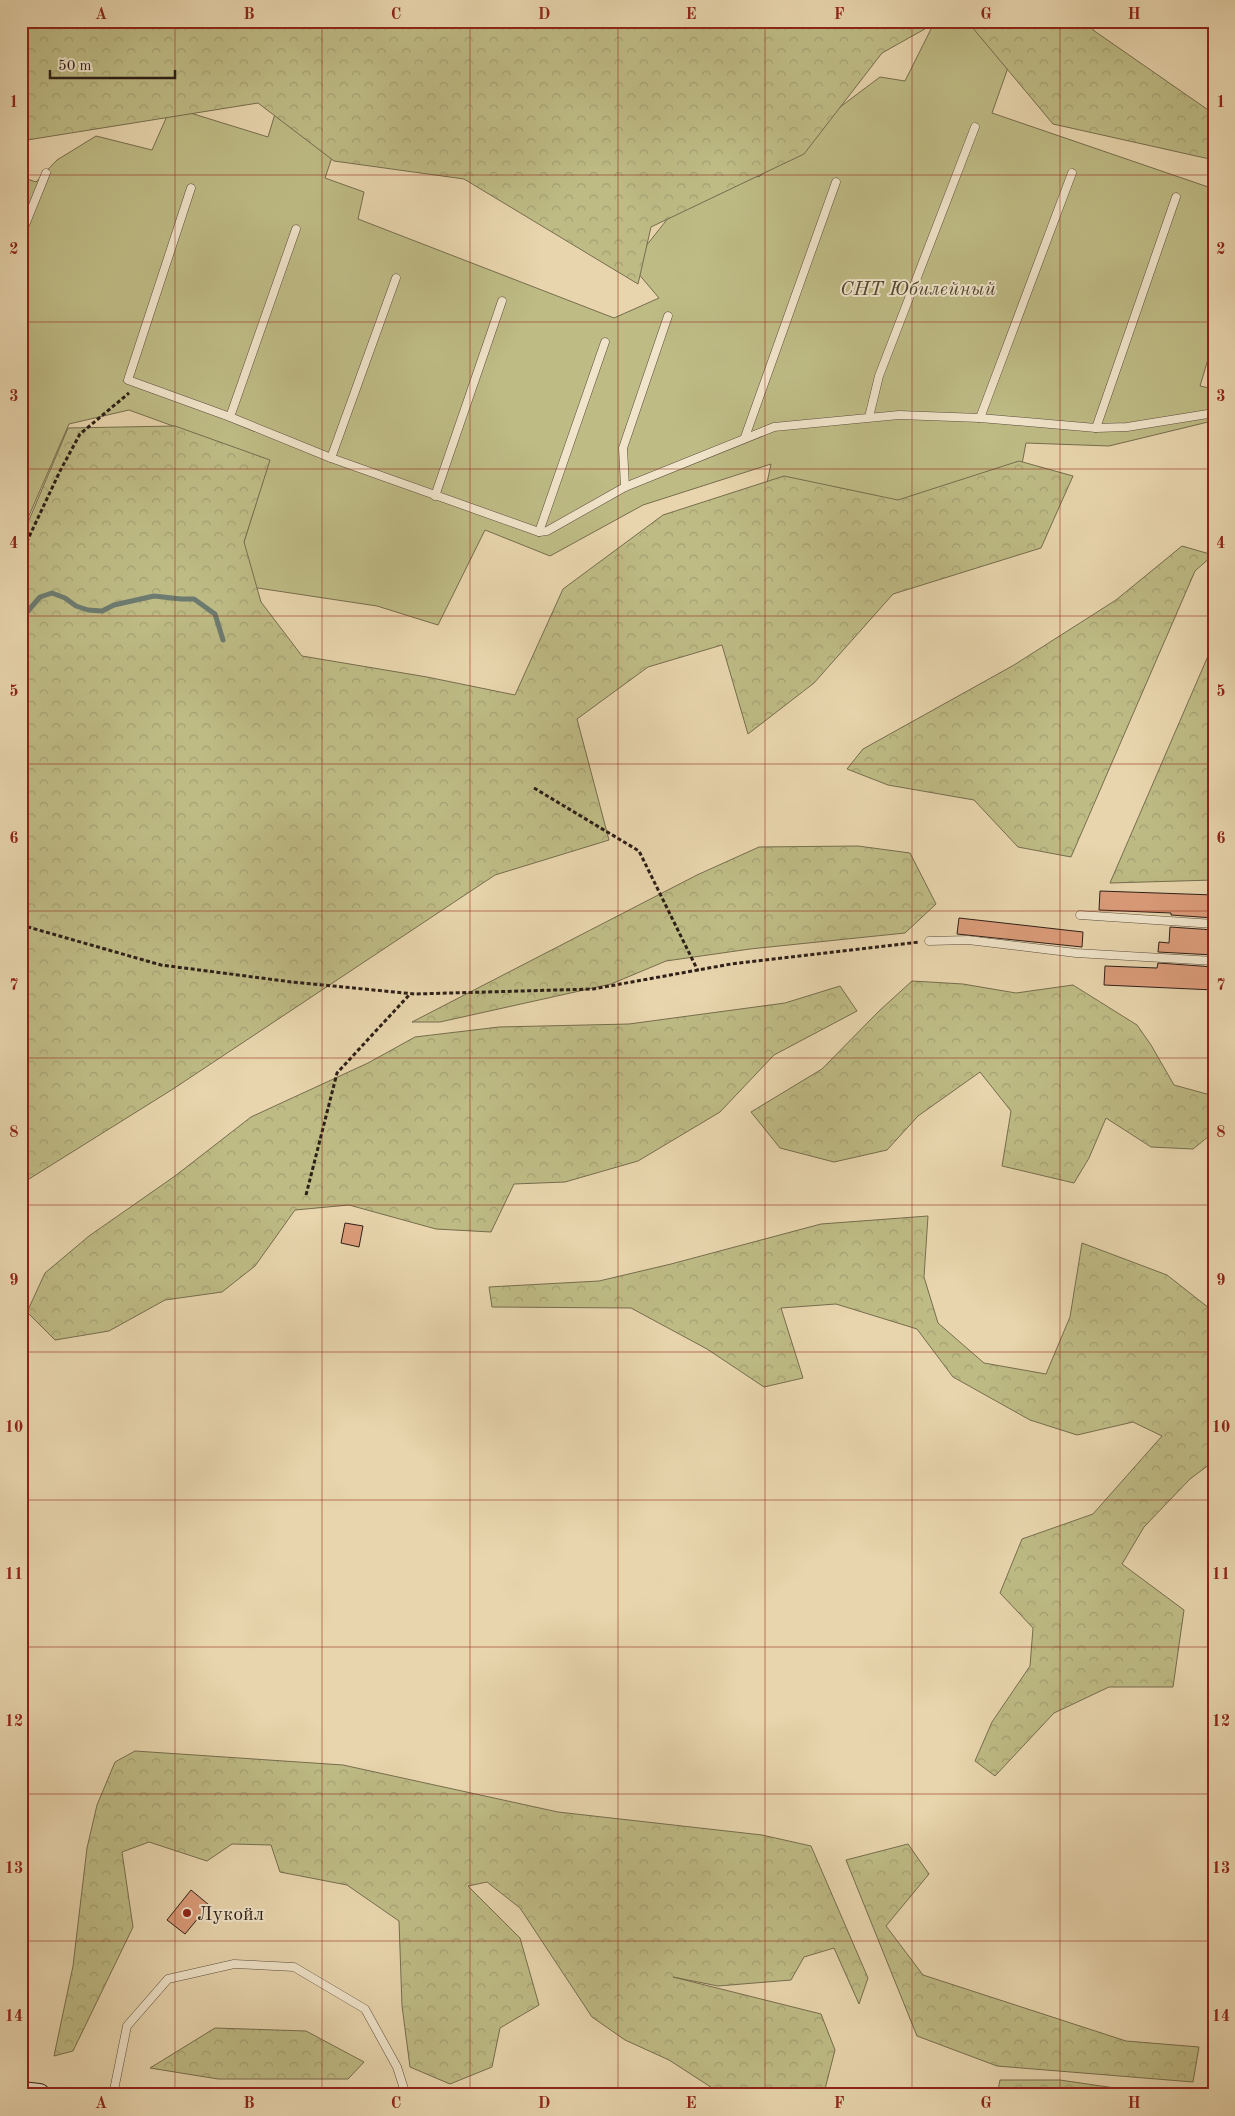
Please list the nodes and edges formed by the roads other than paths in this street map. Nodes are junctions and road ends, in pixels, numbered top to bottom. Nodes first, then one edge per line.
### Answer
1 (975, 127) dead end
2 (46, 173) dead end
3 (1072, 173) dead end
4 (836, 182) dead end
5 (191, 188) dead end
6 (1176, 197) dead end
7 (296, 229) dead end
8 (21, 235) edge
9 (396, 278) dead end
10 (502, 301) dead end
11 (668, 316) dead end
12 (605, 342) dead end
13 (1214, 413) edge
14 (230, 417) junction
15 (869, 417) junction
16 (980, 418) junction
17 (1096, 428) junction
18 (745, 437) junction
19 (331, 458) junction
20 (624, 487) junction
21 (435, 496) junction
22 (539, 532) junction
23 (1080, 915) dead end
24 (1214, 924) edge
25 (929, 941) road end
26 (1214, 961) edge
27 (21, 2092) edge
28 (39, 2095) edge
29 (113, 2095) edge
30 (406, 2095) edge

1 - 15 lane
2 - 8 lane
3 - 16 lane
4 - 18 lane
5 - 14 lane
6 - 17 lane
7 - 14 lane
9 - 19 lane
10 - 21 lane
11 - 20 lane
12 - 22 lane
13 - 17 lane
14 - 19 lane
15 - 16 lane
15 - 18 lane
16 - 17 lane
18 - 20 lane
19 - 21 lane
20 - 22 lane
21 - 22 lane
23 - 24 lane
25 - 26 lane
27 - 28 main road
29 - 30 lane

